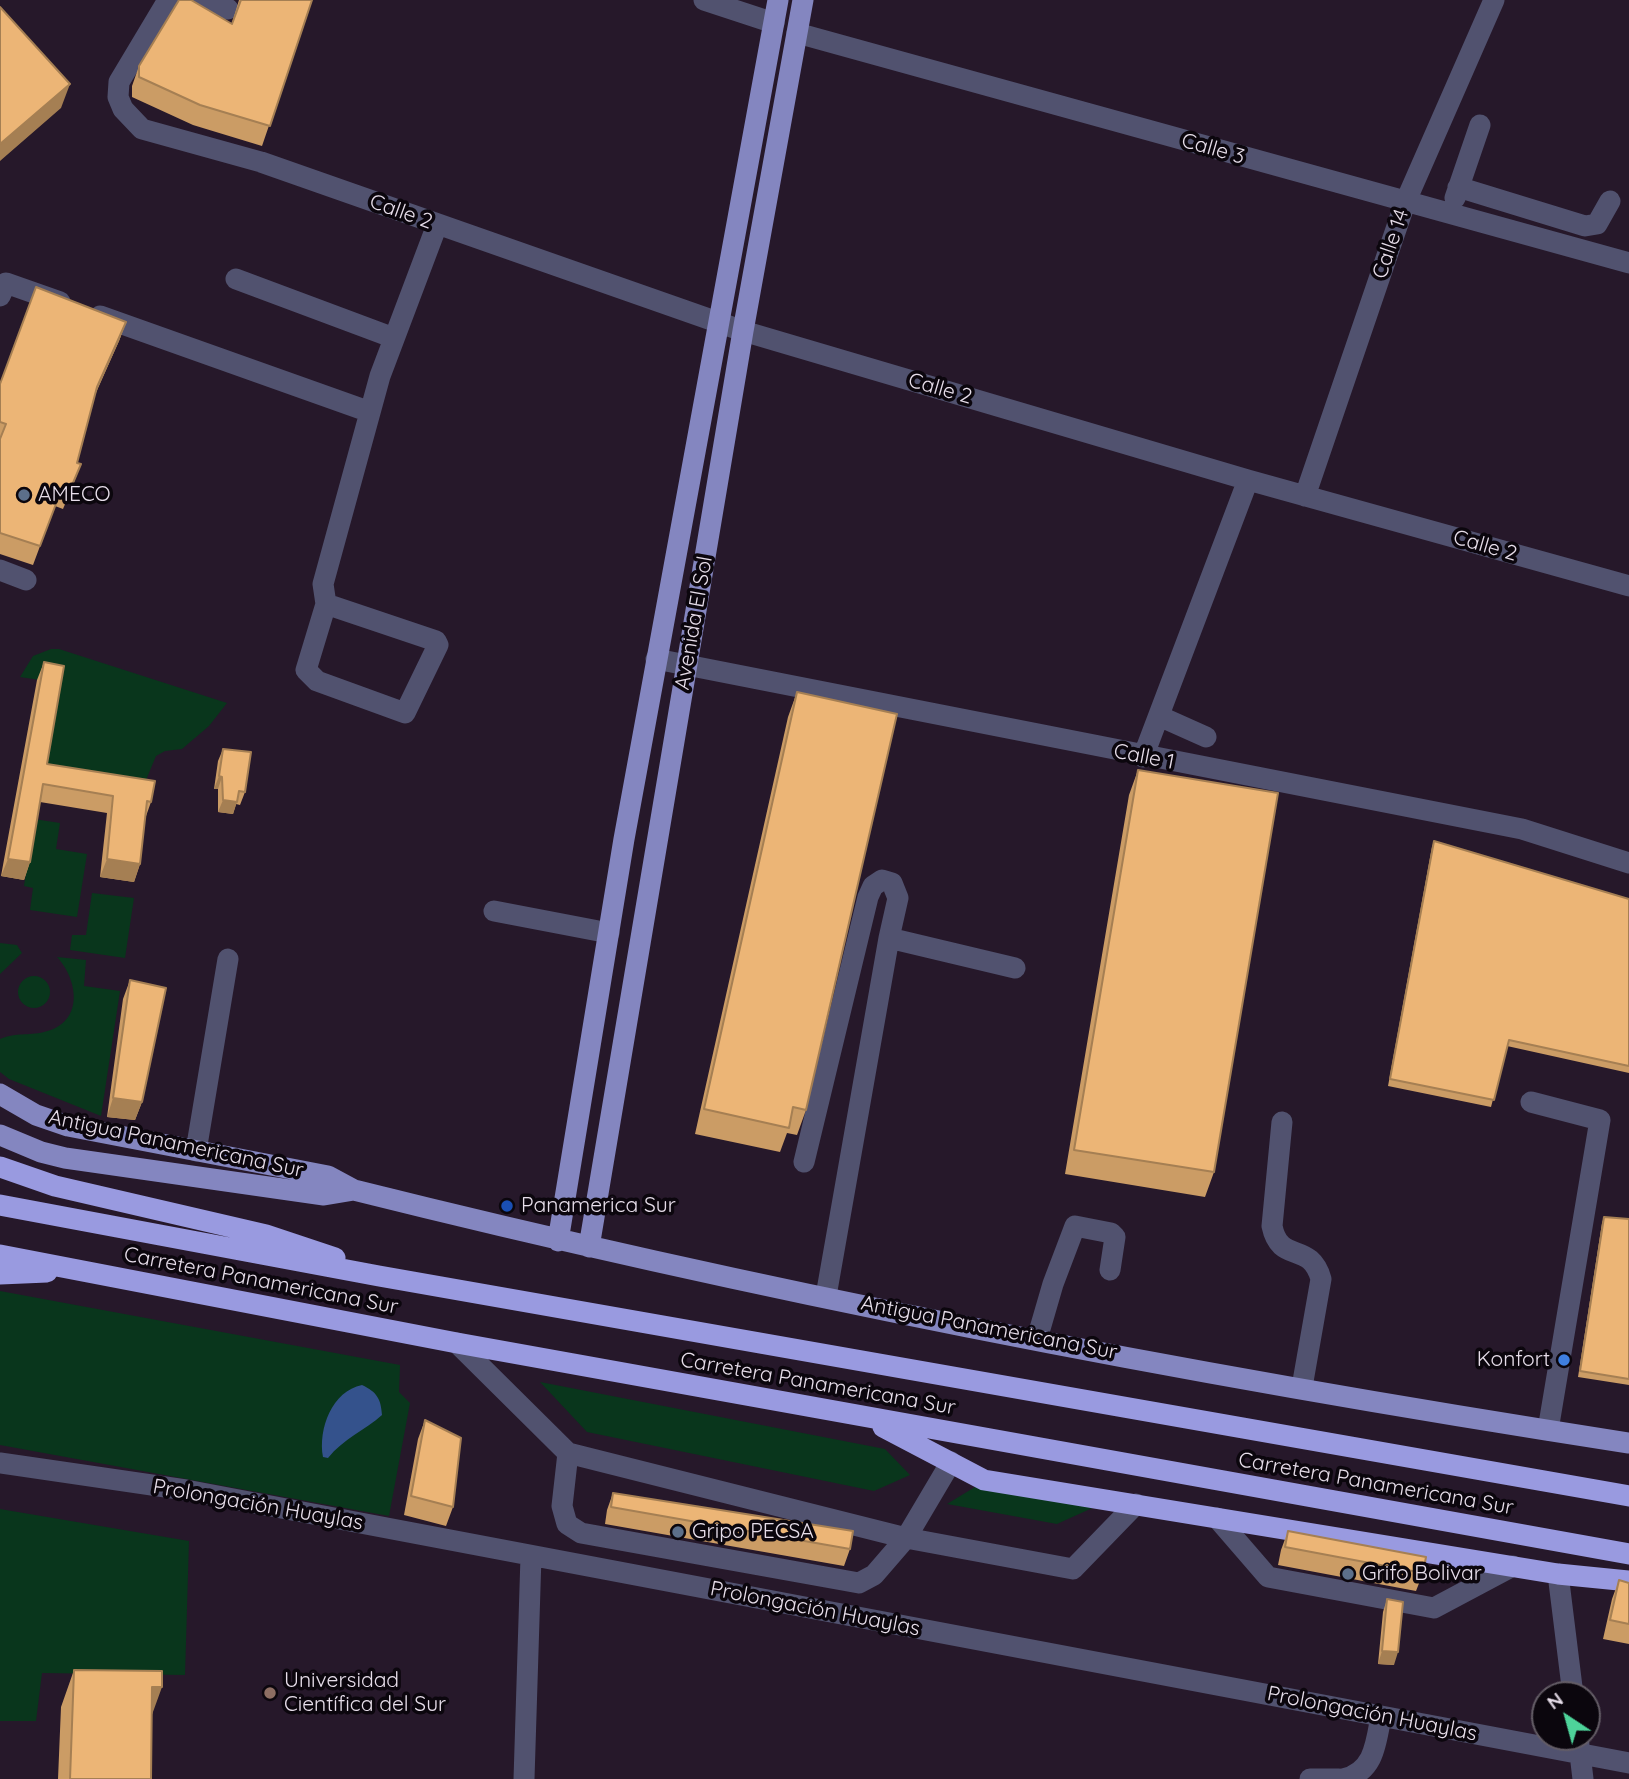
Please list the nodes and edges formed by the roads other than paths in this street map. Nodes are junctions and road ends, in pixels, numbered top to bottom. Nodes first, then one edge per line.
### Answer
1 (168, 0) edge
2 (187, 0) edge
3 (704, 0) edge
4 (778, 0) edge
5 (803, 0) edge
6 (1494, 0) edge
7 (228, 9) dead end
8 (774, 23) junction
9 (797, 33) junction
10 (1480, 125) dead end
11 (1458, 187) junction
12 (1610, 201) dead end
13 (1405, 203) junction
14 (1450, 213) junction
15 (437, 225) junction
16 (1629, 263) edge
17 (236, 279) dead end
18 (2, 287) edge
19 (717, 323) junction
20 (743, 331) junction
21 (394, 338) junction
22 (370, 412) junction
23 (1248, 480) junction
24 (1306, 496) junction
25 (0, 570) edge
26 (26, 580) dead end
27 (1629, 586) edge
28 (326, 604) junction
29 (656, 659) junction
30 (687, 665) junction
31 (1159, 716) junction
32 (1206, 737) dead end
33 (1143, 757) junction
34 (1629, 863) edge
35 (495, 911) dead end
36 (608, 933) junction
37 (889, 938) junction
38 (228, 960) dead end
39 (1015, 968) dead end
40 (0, 1094) edge
41 (1531, 1102) dead end
42 (1282, 1122) dead end
43 (0, 1135) edge
44 (196, 1151) junction
45 (804, 1162) dead end
46 (0, 1167) edge
47 (354, 1190) junction
48 (0, 1205) edge
49 (558, 1241) junction
50 (589, 1247) junction
51 (0, 1255) edge
52 (69, 1269) junction
53 (1110, 1270) dead end
54 (0, 1274) edge
55 (379, 1276) junction
56 (827, 1296) junction
57 (1037, 1339) junction
58 (457, 1343) junction
59 (1302, 1387) junction
60 (862, 1417) junction
61 (1548, 1430) junction
62 (1629, 1443) edge
63 (568, 1453) junction
64 (951, 1462) junction
65 (0, 1463) edge
66 (1629, 1496) edge
67 (1136, 1504) junction
68 (1217, 1518) junction
69 (905, 1538) junction
70 (1629, 1554) edge
71 (531, 1556) junction
72 (1513, 1566) junction
73 (1558, 1574) junction
74 (1629, 1581) edge
75 (1571, 1681) edge
76 (1381, 1716) junction
77 (1531, 1738) edge
78 (1580, 1751) edge
79 (1596, 1751) edge
80 (1629, 1763) edge
81 (524, 1779) edge
82 (1310, 1779) edge
83 (1341, 1779) edge
84 (1583, 1779) edge

1 - 15 street, Calle 2
2 - 7 street
3 - 8 street
4 - 8 main road, Avenida El Sol
5 - 9 main road, Avenida El Sol
6 - 13 street, Calle 14
8 - 19 main road, Avenida El Sol
9 - 13 street, Calle 3
9 - 20 main road, Avenida El Sol
10 - 11 street
11 - 12 street
11 - 14 street
13 - 14 street, Calle 3
13 - 24 street, Calle 14
14 - 16 street, Calle 3
15 - 19 street, Calle 2
15 - 21 street
17 - 21 street
18 - 22 street
19 - 20 street, Calle 2
19 - 29 main road, Avenida El Sol
20 - 23 street, Calle 2
20 - 30 main road, Avenida El Sol
21 - 22 street
22 - 28 street
23 - 24 street, Calle 2
23 - 31 street
24 - 27 street, Calle 2
25 - 26 street
28 - 28 street
29 - 30 street, Calle 1
29 - 36 main road, Avenida El Sol
30 - 33 street, Calle 1
30 - 50 main road, Avenida El Sol
31 - 32 street
31 - 33 street
33 - 34 street, Calle 1
35 - 36 street
36 - 49 main road, Avenida El Sol
37 - 39 street
37 - 45 street
37 - 56 street
38 - 44 street
40 - 44 main road, Antigua Panamericana Sur
41 - 61 street
42 - 59 street
43 - 47 main road, Antigua Panamericana Sur
44 - 47 main road, Antigua Panamericana Sur
46 - 55 highway
47 - 49 main road, Antigua Panamericana Sur
48 - 55 highway, Carretera Panamericana Sur
49 - 50 main road, Antigua Panamericana Sur
50 - 56 main road, Antigua Panamericana Sur
51 - 52 highway, Carretera Panamericana Sur
52 - 54 highway
52 - 58 highway, Carretera Panamericana Sur
53 - 57 street
55 - 66 highway, Carretera Panamericana Sur
56 - 57 main road, Antigua Panamericana Sur
57 - 59 main road, Antigua Panamericana Sur
58 - 60 highway, Carretera Panamericana Sur
58 - 63 street
59 - 61 main road, Antigua Panamericana Sur
60 - 64 highway
60 - 70 highway, Carretera Panamericana Sur
61 - 62 main road, Antigua Panamericana Sur
63 - 69 street
63 - 69 street
64 - 67 highway
64 - 69 street
65 - 71 street, Prolongación Huaylas
67 - 68 highway
67 - 69 street
68 - 72 highway
68 - 72 street
71 - 76 street, Prolongación Huaylas
71 - 81 street
72 - 73 highway
73 - 74 highway
73 - 75 street
76 - 77 street, Prolongación Huaylas
76 - 83 street
78 - 84 street
79 - 80 street, Prolongación Huaylas
82 - 83 street

